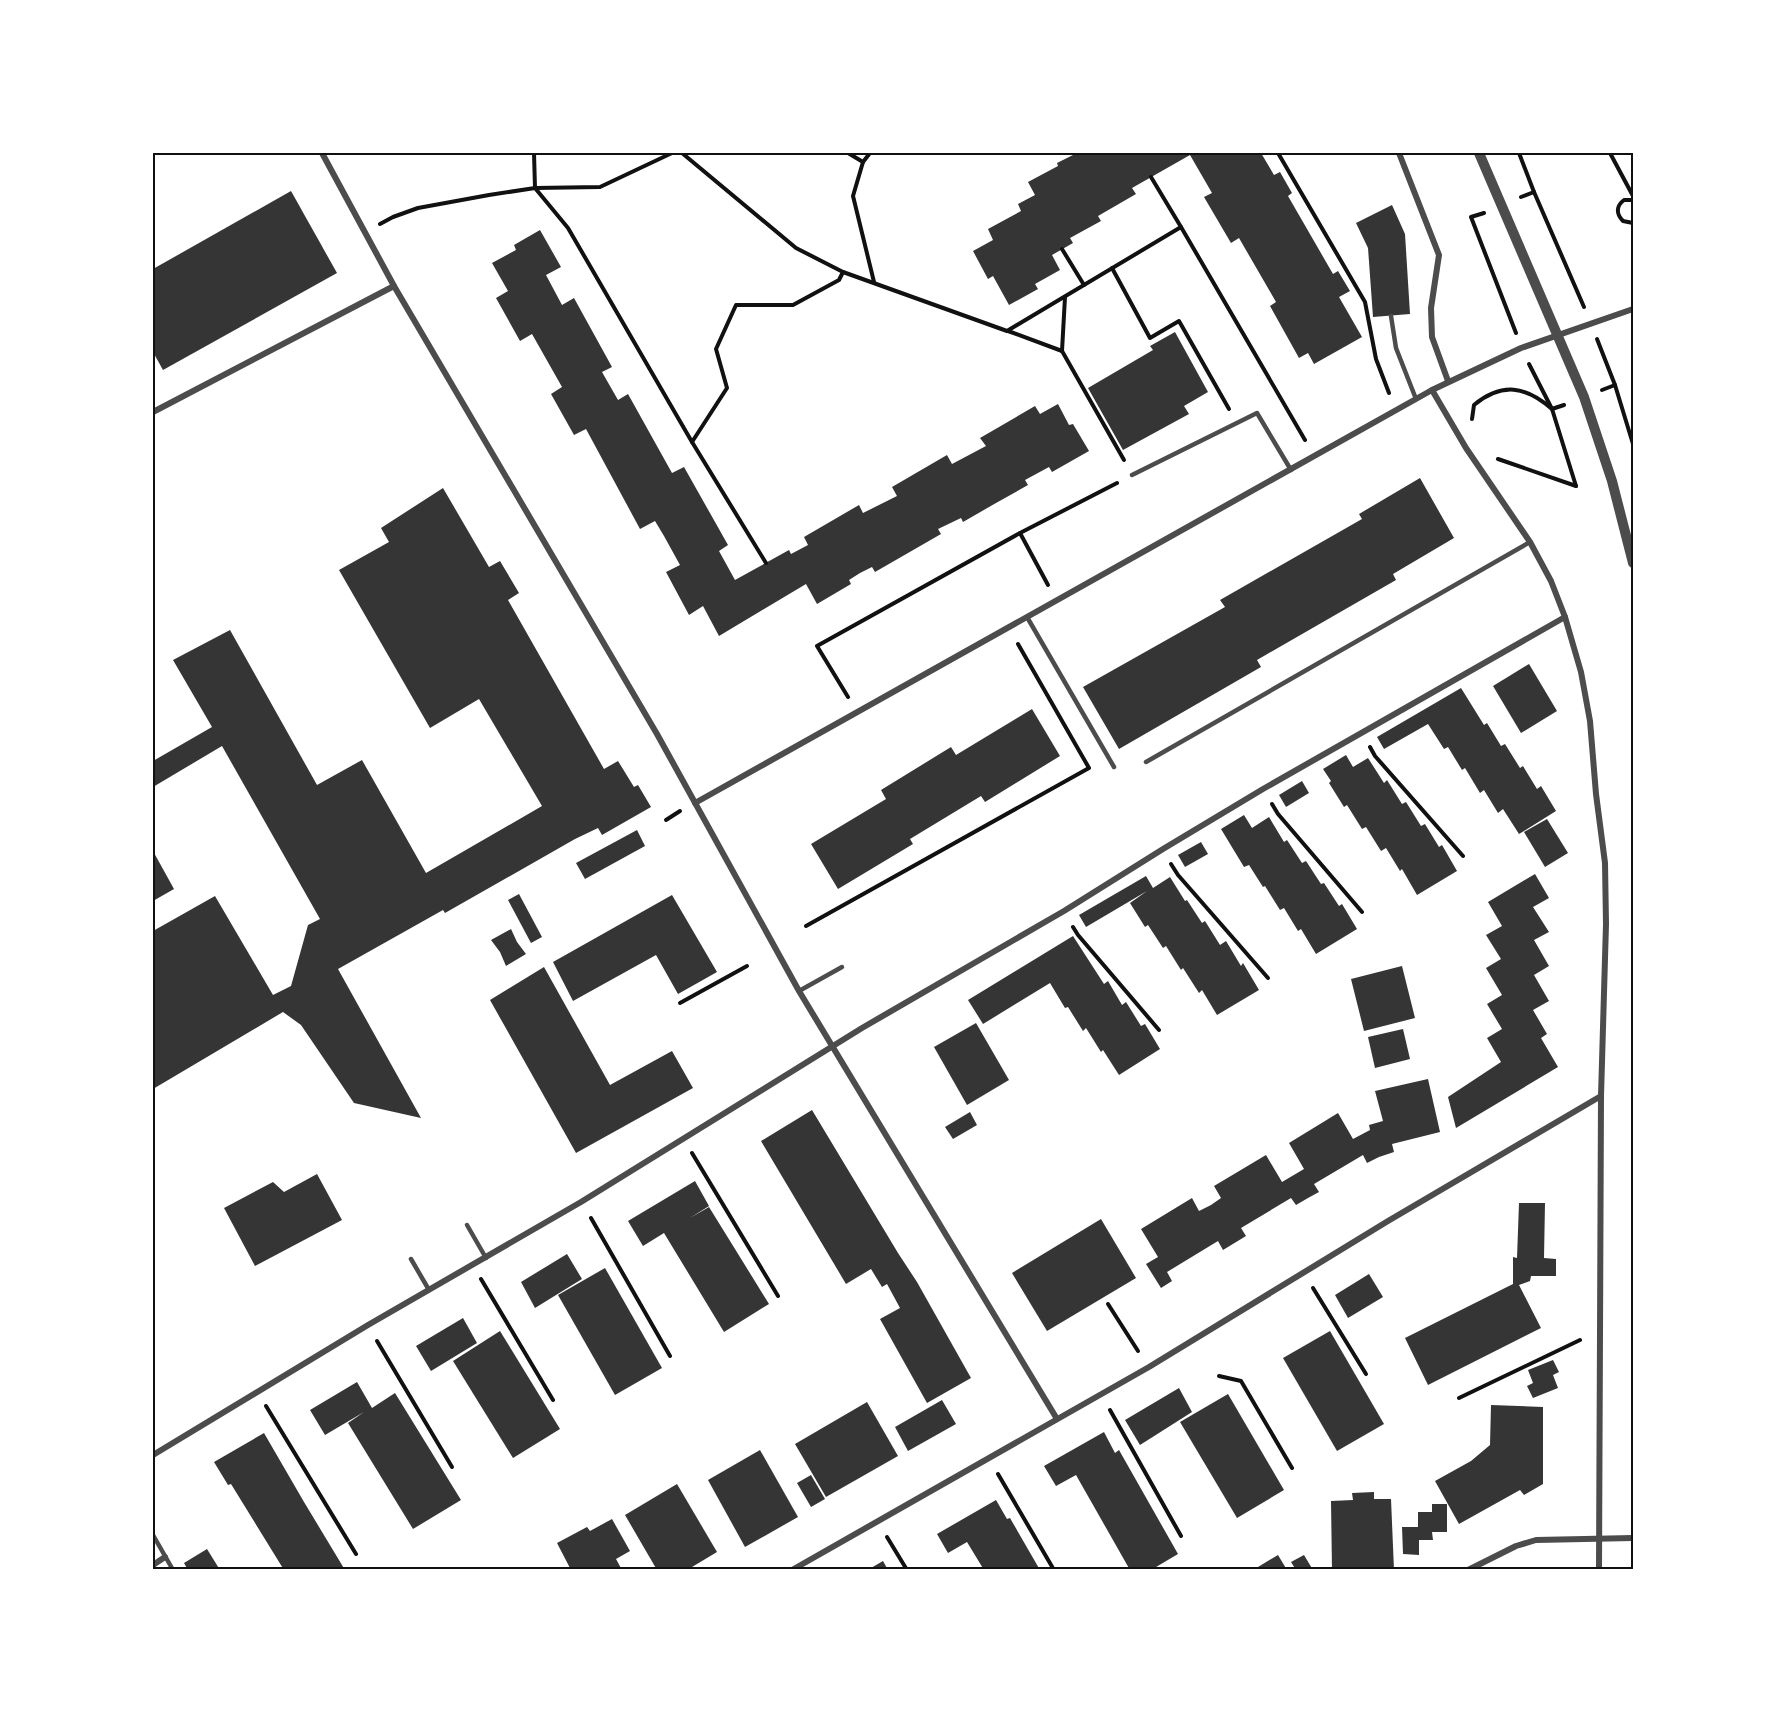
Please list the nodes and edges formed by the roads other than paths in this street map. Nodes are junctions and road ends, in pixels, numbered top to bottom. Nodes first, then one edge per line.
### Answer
1 (322, 153) edge
2 (1399, 153) edge
3 (1479, 153) edge
4 (394, 286) junction
5 (1633, 309) edge
6 (1391, 316) dead end
7 (1557, 335) junction
8 (1448, 381) junction
9 (1432, 390) junction
10 (1416, 399) junction
11 (153, 412) edge
12 (1291, 470) junction
13 (1132, 475) road end
14 (1530, 542) junction
15 (1633, 563) edge
16 (1027, 617) junction
17 (1565, 617) junction
18 (1146, 762) dead end
19 (1114, 767) dead end
20 (695, 803) junction
21 (842, 967) dead end
22 (799, 990) junction
23 (833, 1047) junction
24 (1601, 1096) junction
25 (467, 1226) dead end
26 (486, 1258) junction
27 (411, 1259) dead end
28 (429, 1290) junction
29 (1057, 1419) junction
30 (153, 1455) edge
31 (153, 1535) edge
32 (1633, 1538) edge
33 (1600, 1539) junction
34 (165, 1557) junction
35 (153, 1565) edge
36 (173, 1570) edge
37 (792, 1570) edge
38 (1468, 1570) edge
39 (1599, 1570) edge

1 - 4 street
2 - 8 street
3 - 7 street
4 - 11 street
4 - 20 street
5 - 7 street
6 - 10 lane
7 - 8 street
7 - 15 street
8 - 9 street
9 - 10 street
9 - 14 street
10 - 12 street
12 - 13 lane
12 - 16 street
14 - 17 street
14 - 18 lane
16 - 19 lane
16 - 20 street
17 - 23 street
17 - 24 street
20 - 22 street
21 - 22 lane
22 - 23 street
23 - 26 street
23 - 29 street
24 - 29 street
24 - 33 street
25 - 26 lane
26 - 28 street
27 - 28 lane
28 - 30 street
29 - 37 street
31 - 34 lane
32 - 33 street
33 - 38 street
33 - 39 street
34 - 35 street
34 - 36 lane

